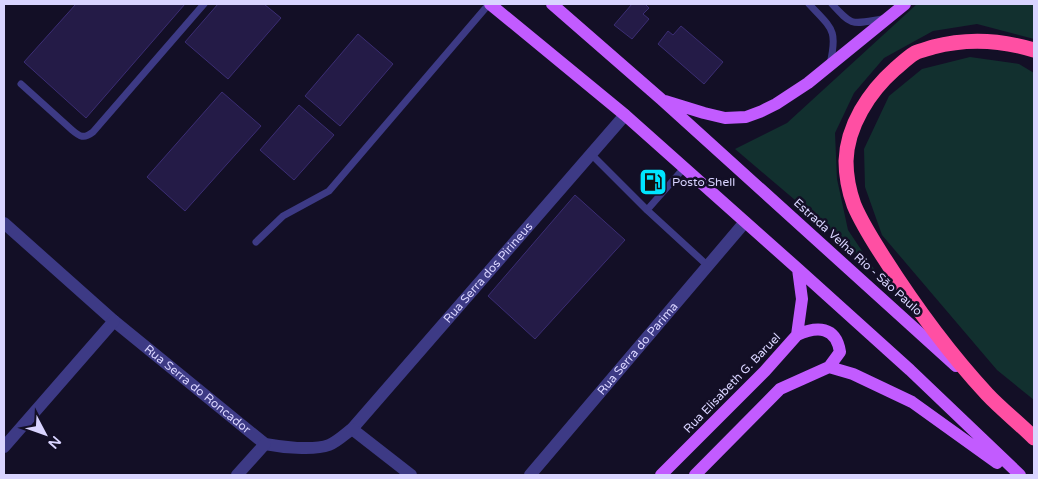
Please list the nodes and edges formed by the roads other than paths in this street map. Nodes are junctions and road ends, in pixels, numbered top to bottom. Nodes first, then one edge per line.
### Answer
1 (204, 4) edge
2 (489, 4) edge
3 (552, 4) edge
4 (809, 4) edge
5 (832, 4) edge
6 (905, 4) edge
7 (888, 18) junction
8 (1034, 50) edge
9 (830, 65) junction
10 (21, 84) dead end
11 (661, 99) junction
12 (625, 115) junction
13 (591, 154) junction
14 (684, 168) junction
15 (647, 210) junction
16 (745, 222) junction
17 (4, 223) edge
18 (256, 242) dead end
19 (708, 266) junction
20 (798, 269) junction
21 (114, 321) junction
22 (797, 334) junction
23 (829, 367) junction
24 (987, 394) junction
25 (352, 429) junction
26 (1034, 438) edge
27 (265, 444) junction
28 (4, 447) edge
29 (237, 475) edge
30 (411, 475) edge
31 (530, 475) edge
32 (661, 475) edge
33 (695, 475) edge
34 (1015, 475) edge
35 (1020, 475) edge

1 - 10 lane
2 - 12 main road
2 - 18 lane
3 - 11 main road, Estrada Velha Rio - São Paulo
4 - 9 lane
5 - 7 lane
6 - 7 main road
7 - 9 main road
8 - 24 highway
9 - 11 main road
11 - 24 main road, Estrada Velha Rio - São Paulo
12 - 13 street, Rua Serra dos Pirineus
12 - 14 main road
13 - 15 lane
13 - 25 street, Rua Serra dos Pirineus
14 - 15 lane
14 - 16 main road
15 - 19 lane
16 - 19 street, Rua Serra do Parima
16 - 20 main road
17 - 21 street, Rua Serra do Roncador
19 - 31 street, Rua Serra do Parima
20 - 22 main road, Rua Elisabeth G. Baruel
20 - 35 main road
21 - 27 street, Rua Serra do Roncador
21 - 28 street
22 - 23 main road
22 - 32 main road, Rua Elisabeth G. Baruel
23 - 33 main road
23 - 34 main road
24 - 26 highway, Estrada Velha Rio - São Paulo
25 - 27 street
25 - 30 street
27 - 29 street

